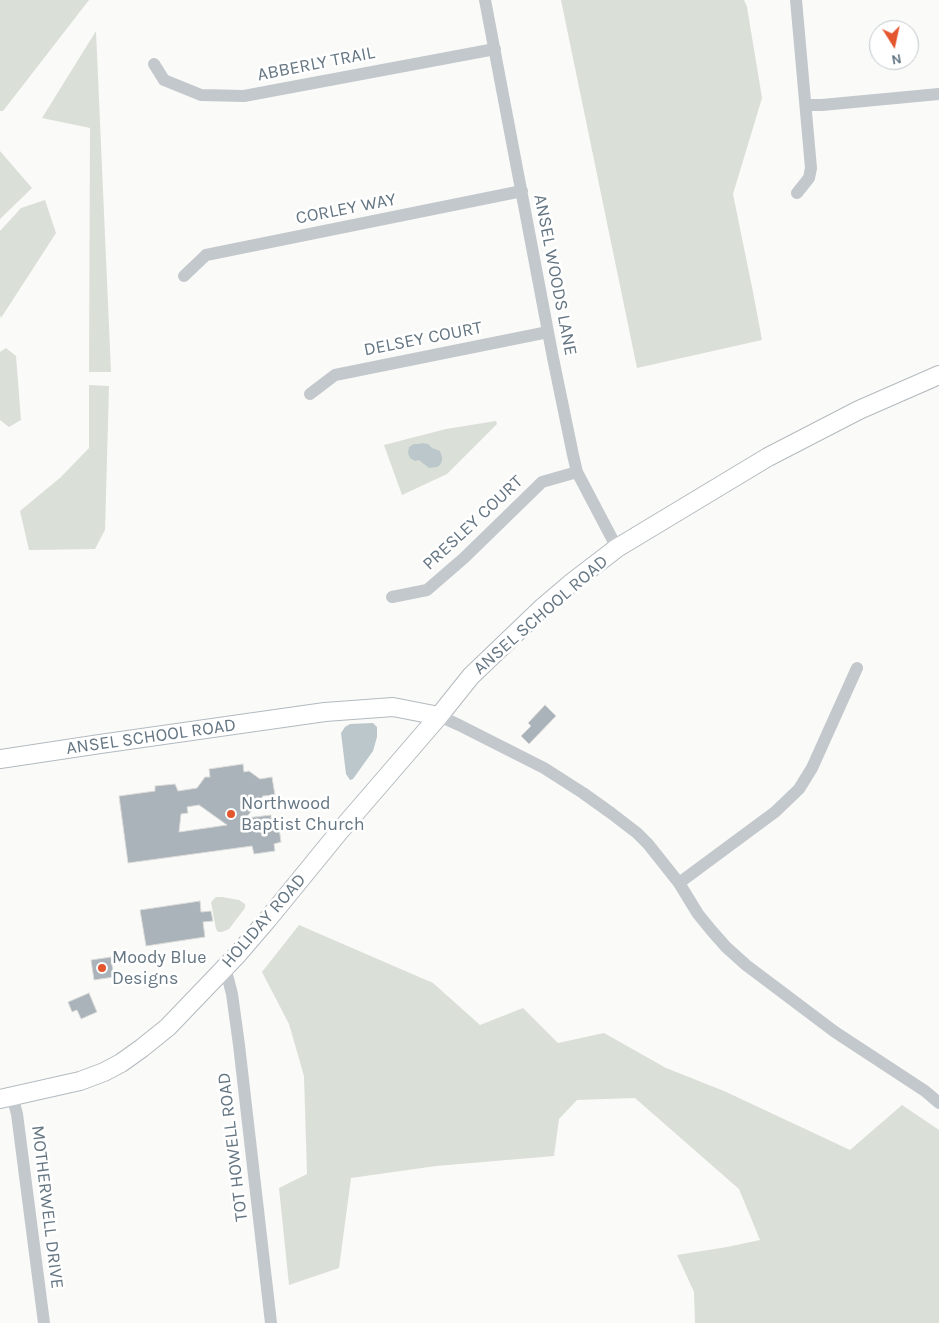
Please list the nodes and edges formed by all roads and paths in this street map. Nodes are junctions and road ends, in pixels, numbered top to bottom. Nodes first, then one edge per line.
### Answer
1 (485, 0) edge
2 (796, 0) edge
3 (495, 49) junction
4 (154, 64) dead end
5 (939, 94) edge
6 (806, 106) junction
7 (522, 191) junction
8 (798, 193) dead end
9 (184, 276) dead end
10 (548, 332) junction
11 (939, 376) edge
12 (310, 394) dead end
13 (577, 472) junction
14 (617, 548) junction
15 (392, 597) dead end
16 (857, 668) dead end
17 (439, 716) junction
18 (0, 759) edge
19 (679, 883) junction
20 (225, 968) junction
21 (6, 1097) edge
22 (939, 1103) edge
23 (42, 1323) edge
24 (271, 1323) edge

1 - 3 street, ANSEL WOODS LANE
2 - 6 street
3 - 4 street, ABBERLY TRAIL
3 - 7 street, ANSEL WOODS LANE
5 - 6 street
6 - 8 street
7 - 9 street, CORLEY WAY
7 - 10 street, ANSEL WOODS LANE
10 - 12 street, DELSEY COURT
10 - 13 street, ANSEL WOODS LANE
11 - 14 street, ANSEL SCHOOL ROAD
13 - 14 street, ANSEL WOODS LANE
13 - 15 street, PRESLEY COURT
14 - 17 street, ANSEL SCHOOL ROAD
16 - 19 street
17 - 18 street, ANSEL SCHOOL ROAD
17 - 19 street
17 - 20 street, HOLIDAY ROAD
19 - 22 street
20 - 21 street, HOLIDAY ROAD
20 - 24 street, TOT HOWELL ROAD
21 - 23 street, MOTHERWELL DRIVE

